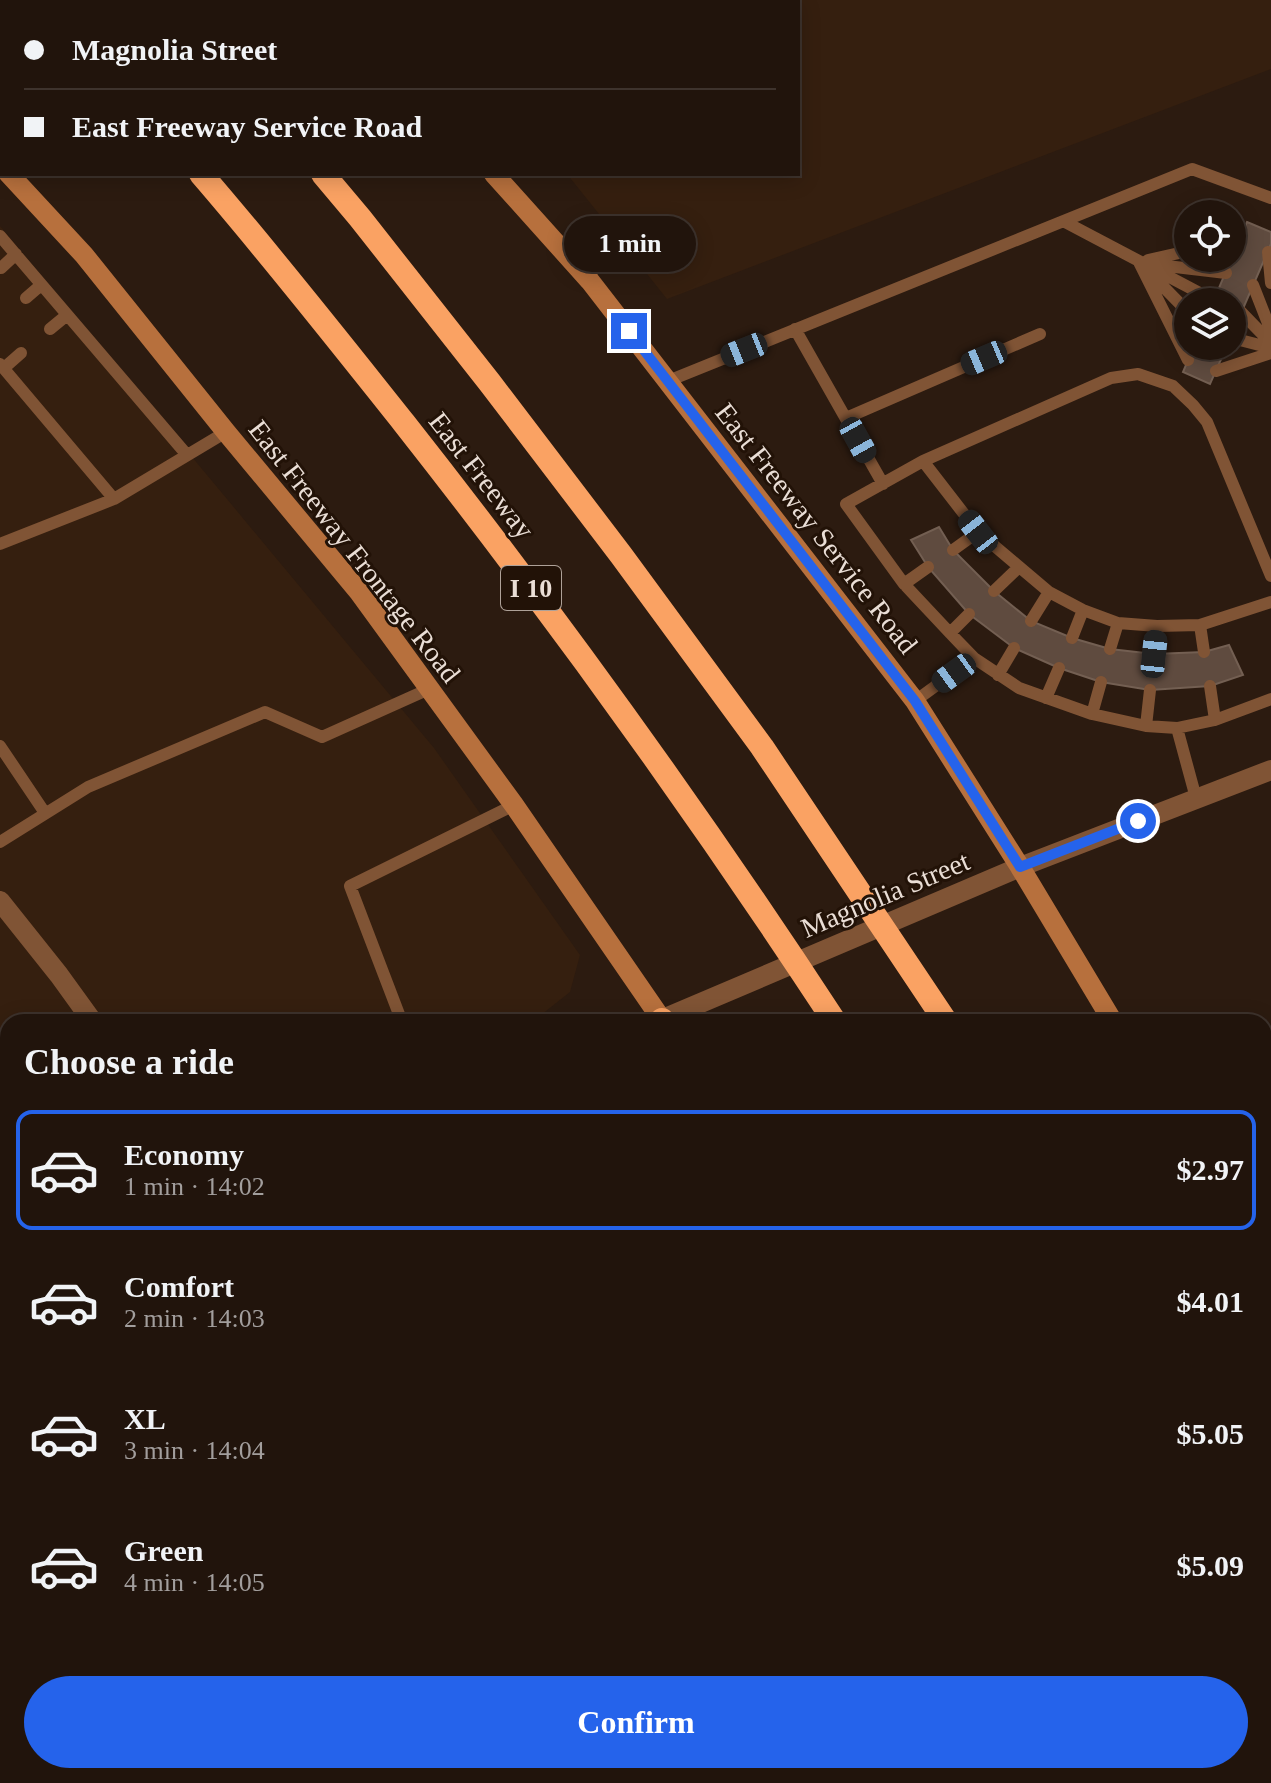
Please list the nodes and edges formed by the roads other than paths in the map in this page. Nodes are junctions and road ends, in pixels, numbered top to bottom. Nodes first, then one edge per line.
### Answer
1 (11, 176) edge
2 (203, 176) edge
3 (328, 176) edge
4 (496, 176) edge
5 (1271, 198) edge
6 (1065, 222) junction
7 (0, 236) edge
8 (1268, 252) dead end
9 (16, 254) junction
10 (1174, 254) edge
11 (1139, 262) junction
12 (1, 268) edge
13 (1226, 273) dead end
14 (1271, 283) edge
15 (41, 285) junction
16 (1253, 285) dead end
17 (1190, 288) edge
18 (26, 298) dead end
19 (1174, 298) edge
20 (67, 315) junction
21 (1246, 318) edge
22 (50, 329) dead end
23 (795, 329) junction
24 (1271, 331) edge
25 (1174, 332) edge
26 (1040, 334) dead end
27 (1246, 342) edge
28 (1271, 348) edge
29 (21, 353) dead end
30 (2, 366) edge
31 (1216, 371) dead end
32 (668, 381) junction
33 (846, 418) junction
34 (226, 432) junction
35 (187, 455) junction
36 (923, 461) junction
37 (883, 484) junction
38 (114, 499) junction
39 (978, 532) junction
40 (0, 544) edge
41 (953, 550) dead end
42 (928, 567) dead end
43 (1019, 567) junction
44 (1271, 576) edge
45 (904, 584) junction
46 (994, 591) dead end
47 (1049, 592) junction
48 (1271, 602) edge
49 (1083, 610) junction
50 (969, 614) dead end
51 (1031, 621) dead end
52 (1118, 623) junction
53 (1200, 625) junction
54 (1157, 626) junction
55 (950, 633) junction
56 (1072, 638) dead end
57 (1014, 648) dead end
58 (1110, 649) dead end
59 (1204, 652) dead end
60 (1154, 654) dead end
61 (974, 658) junction
62 (1059, 668) dead end
63 (998, 675) junction
64 (1101, 682) dead end
65 (1210, 686) dead end
66 (429, 689) junction
67 (1150, 690) dead end
68 (1046, 698) junction
69 (1271, 699) edge
70 (915, 701) junction
71 (1092, 714) junction
72 (1215, 720) junction
73 (1146, 726) junction
74 (1177, 728) junction
75 (0, 746) edge
76 (1271, 770) edge
77 (1196, 798) junction
78 (514, 805) junction
79 (45, 813) junction
80 (0, 842) edge
81 (1020, 867) junction
82 (0, 901) edge
83 (87, 1014) edge
84 (399, 1014) edge
85 (655, 1014) edge
86 (676, 1014) edge
87 (830, 1014) edge
88 (941, 1014) edge
89 (1108, 1014) edge

1 - 34 main road, East Freeway Frontage Road
2 - 87 highway, East Freeway / I 10
3 - 88 highway
4 - 32 main road, East Freeway Service Road
5 - 6 lane
6 - 11 lane
6 - 23 lane
7 - 9 lane
8 - 14 lane
9 - 12 lane
9 - 15 lane
10 - 11 lane
11 - 13 lane
11 - 17 lane
11 - 19 lane
11 - 25 lane
15 - 18 lane
15 - 20 lane
16 - 24 lane
20 - 22 lane
20 - 35 lane
21 - 28 lane
23 - 32 lane
23 - 33 lane
26 - 33 lane
27 - 28 lane
28 - 31 lane
29 - 30 lane
30 - 38 lane
32 - 70 main road, East Freeway Service Road
33 - 37 lane
34 - 35 lane
34 - 66 main road, East Freeway Frontage Road
35 - 38 lane
36 - 37 lane
36 - 39 lane
36 - 44 lane
37 - 45 lane
38 - 40 lane
39 - 41 lane
39 - 43 lane
42 - 45 lane
43 - 46 lane
43 - 47 lane
45 - 55 lane
47 - 49 lane
47 - 51 lane
48 - 53 lane
49 - 52 lane
49 - 56 lane
50 - 55 lane
52 - 54 lane
52 - 58 lane
53 - 54 lane
53 - 59 lane
54 - 60 lane
55 - 61 lane
57 - 63 lane
61 - 63 lane
61 - 70 lane
62 - 68 lane
63 - 68 lane
64 - 71 lane
65 - 72 lane
66 - 78 main road, East Freeway Frontage Road
66 - 79 lane
67 - 73 lane
68 - 71 lane
69 - 72 lane
70 - 81 main road, East Freeway Service Road
71 - 73 lane
72 - 74 lane
73 - 74 lane
74 - 77 lane
75 - 79 lane
76 - 77 street, Magnolia Street
77 - 81 street, Magnolia Street
78 - 84 lane
78 - 85 main road, East Freeway Frontage Road
79 - 80 lane
81 - 86 street, Magnolia Street
81 - 89 main road, East Freeway Service Road
82 - 83 street

